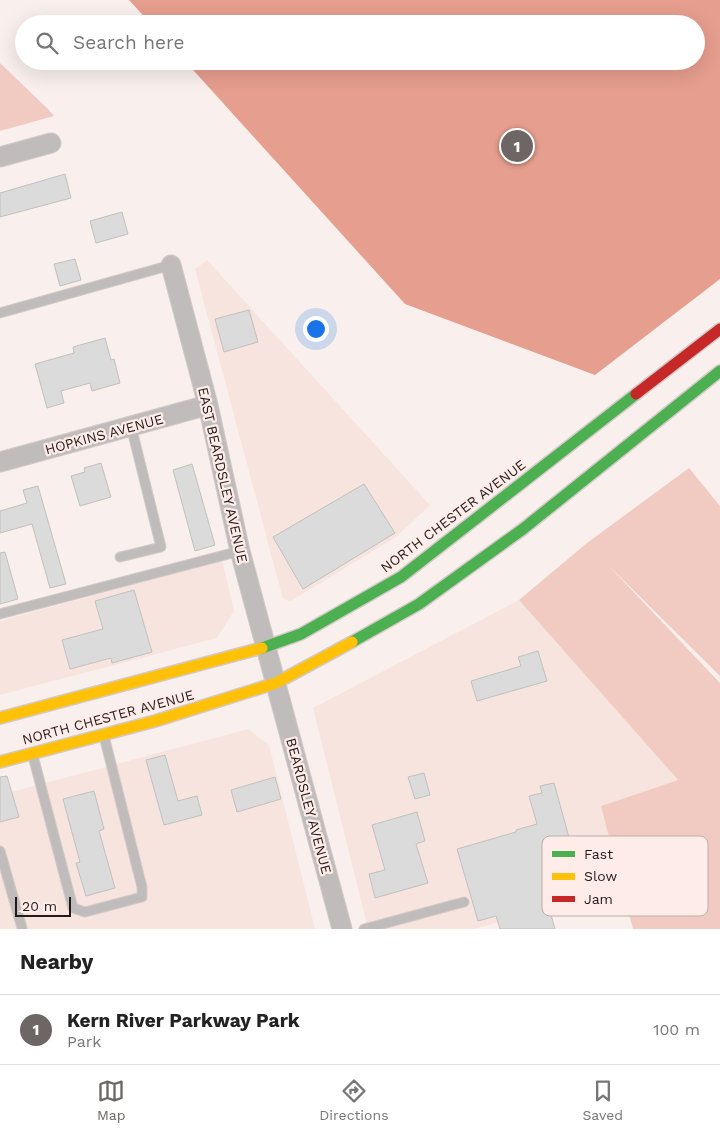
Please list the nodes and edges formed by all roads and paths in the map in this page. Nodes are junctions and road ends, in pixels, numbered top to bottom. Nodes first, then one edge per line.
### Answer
1 (51, 143) dead end
2 (0, 157) edge
3 (171, 265) joint
4 (0, 312) edge
5 (720, 329) edge
6 (720, 371) edge
7 (208, 405) junction
8 (131, 426) junction
9 (0, 462) edge
10 (240, 551) junction
11 (120, 557) dead end
12 (0, 614) edge
13 (267, 647) junction
14 (276, 683) junction
15 (0, 718) edge
16 (104, 734) junction
17 (33, 753) junction
18 (0, 762) edge
19 (0, 851) edge
20 (464, 902) dead end
21 (22, 928) edge
22 (342, 929) edge
23 (364, 929) edge

1 - 2 street
3 - 4 lane
3 - 7 street, EAST BEARDSLEY AVENUE
5 - 13 main road, NORTH CHESTER AVENUE
6 - 14 main road, NORTH CHESTER AVENUE
7 - 8 street, HOPKINS AVENUE
7 - 10 street, EAST BEARDSLEY AVENUE
8 - 9 street, HOPKINS AVENUE
8 - 11 lane
10 - 12 lane
10 - 13 street, EAST BEARDSLEY AVENUE
13 - 14 street, EAST BEARDSLEY AVENUE
13 - 15 main road, NORTH CHESTER AVENUE
14 - 16 main road, NORTH CHESTER AVENUE
14 - 22 street, BEARDSLEY AVENUE
16 - 17 main road, NORTH CHESTER AVENUE
16 - 17 lane
17 - 18 main road, NORTH CHESTER AVENUE
19 - 21 lane
20 - 23 lane

